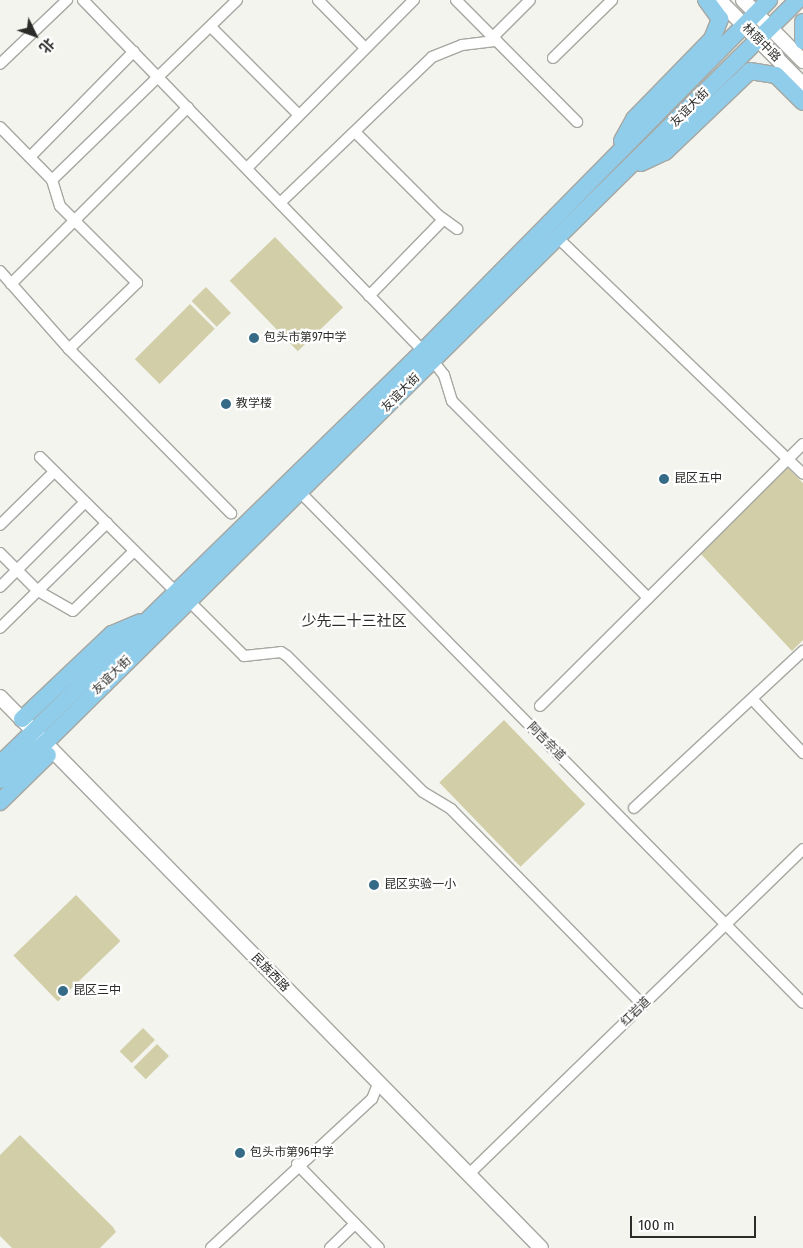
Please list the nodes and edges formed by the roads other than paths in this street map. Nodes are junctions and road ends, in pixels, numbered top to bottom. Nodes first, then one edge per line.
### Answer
1 (67, 0) edge
2 (83, 0) edge
3 (238, 0) edge
4 (318, 0) edge
5 (414, 0) edge
6 (456, 0) edge
7 (530, 0) edge
8 (612, 0) edge
9 (706, 0) edge
10 (719, 0) edge
11 (743, 0) edge
12 (769, 0) edge
13 (798, 0) edge
14 (756, 14) junction
15 (803, 22) edge
16 (744, 25) junction
17 (211, 27) junction
18 (770, 28) junction
19 (495, 39) junction
20 (758, 40) junction
21 (803, 41) edge
22 (366, 48) junction
23 (134, 51) junction
24 (552, 58) dead end
25 (803, 61) edge
26 (0, 64) edge
27 (160, 78) junction
28 (803, 85) edge
29 (803, 102) edge
30 (188, 107) junction
31 (299, 115) junction
32 (577, 122) dead end
33 (0, 127) edge
34 (354, 132) junction
35 (615, 154) junction
36 (30, 157) junction
37 (247, 168) junction
38 (629, 168) junction
39 (52, 180) junction
40 (280, 203) junction
41 (444, 219) junction
42 (74, 221) junction
43 (457, 229) dead end
44 (558, 238) junction
45 (0, 271) edge
46 (11, 284) junction
47 (369, 296) junction
48 (69, 349) junction
49 (428, 356) junction
50 (803, 444) edge
51 (40, 457) dead end
52 (788, 459) junction
53 (54, 472) junction
54 (803, 474) edge
55 (295, 486) junction
56 (85, 502) junction
57 (231, 513) dead end
58 (107, 523) junction
59 (0, 525) edge
60 (134, 551) junction
61 (0, 553) edge
62 (17, 570) junction
63 (0, 586) edge
64 (38, 591) junction
65 (182, 597) junction
66 (648, 598) junction
67 (148, 619) junction
68 (0, 628) edge
69 (803, 651) edge
70 (0, 697) edge
71 (752, 700) junction
72 (74, 703) junction
73 (540, 706) dead end
74 (22, 719) junction
75 (34, 731) junction
76 (49, 747) junction
77 (803, 753) edge
78 (1, 773) edge
79 (0, 802) edge
80 (634, 808) dead end
81 (803, 849) edge
82 (726, 924) junction
83 (803, 1003) edge
84 (643, 1005) junction
85 (378, 1084) junction
86 (297, 1164) junction
87 (469, 1174) junction
88 (355, 1224) junction
89 (536, 1246) edge
90 (211, 1248) edge
91 (330, 1248) edge
92 (378, 1248) edge

1 - 26 street
2 - 23 street
3 - 17 street
4 - 22 street
5 - 22 street
6 - 19 street
7 - 19 street
8 - 24 street
9 - 35 main road
10 - 16 main road, 林荫中路
11 - 14 main road, 林荫中路
12 - 14 main road, 友谊大街
13 - 18 main road, 友谊大街
14 - 16 main road, 友谊大街
14 - 18 main road, 林荫中路
15 - 21 main road
16 - 20 main road, 林荫中路
16 - 35 main road, 友谊大街
17 - 27 street
17 - 31 street
18 - 20 main road, 友谊大街
18 - 25 main road, 林荫中路
19 - 32 street
19 - 34 street
20 - 28 main road, 林荫中路
20 - 38 main road, 友谊大街
22 - 31 street
23 - 27 street
23 - 36 street
27 - 30 street
27 - 39 street
29 - 38 main road
30 - 37 street
30 - 42 street
31 - 37 street
33 - 36 street
34 - 40 street
34 - 41 street
35 - 49 main road, 友谊大街
36 - 39 street
37 - 40 street
38 - 44 main road, 友谊大街
39 - 42 street
40 - 47 street
41 - 43 street
41 - 47 street
42 - 46 street
42 - 48 street
44 - 49 main road, 友谊大街
44 - 52 street
45 - 46 street
46 - 48 street
47 - 49 street
48 - 57 street
49 - 55 main road, 友谊大街
49 - 66 street
50 - 52 street
51 - 53 street
52 - 54 street
52 - 66 street
53 - 56 street
53 - 59 street
55 - 65 main road, 友谊大街
55 - 82 street, 阿吉奈道
56 - 58 street
56 - 62 street
58 - 60 street
58 - 64 street
60 - 64 street
60 - 65 street
61 - 62 street
62 - 63 street
62 - 64 street
64 - 68 street
65 - 67 main road, 友谊大街
65 - 72 main road, 友谊大街
65 - 84 street
66 - 73 street
67 - 72 main road, 友谊大街
67 - 74 main road
69 - 71 street
70 - 74 main road, 民族西路
71 - 77 street
71 - 80 street
72 - 75 main road, 友谊大街
72 - 76 main road, 友谊大街
74 - 75 main road, 民族西路
75 - 76 main road, 民族西路
75 - 78 main road, 友谊大街
76 - 78 main road, 友谊大街
76 - 79 main road
76 - 85 main road, 民族西路
81 - 82 street, 红岩道
82 - 83 street, 阿吉奈道
82 - 84 street, 红岩道
84 - 87 street, 红岩道
85 - 86 street
85 - 87 main road, 民族西路
86 - 88 street
86 - 90 street
87 - 89 main road, 民族西路
88 - 91 street
88 - 92 street

